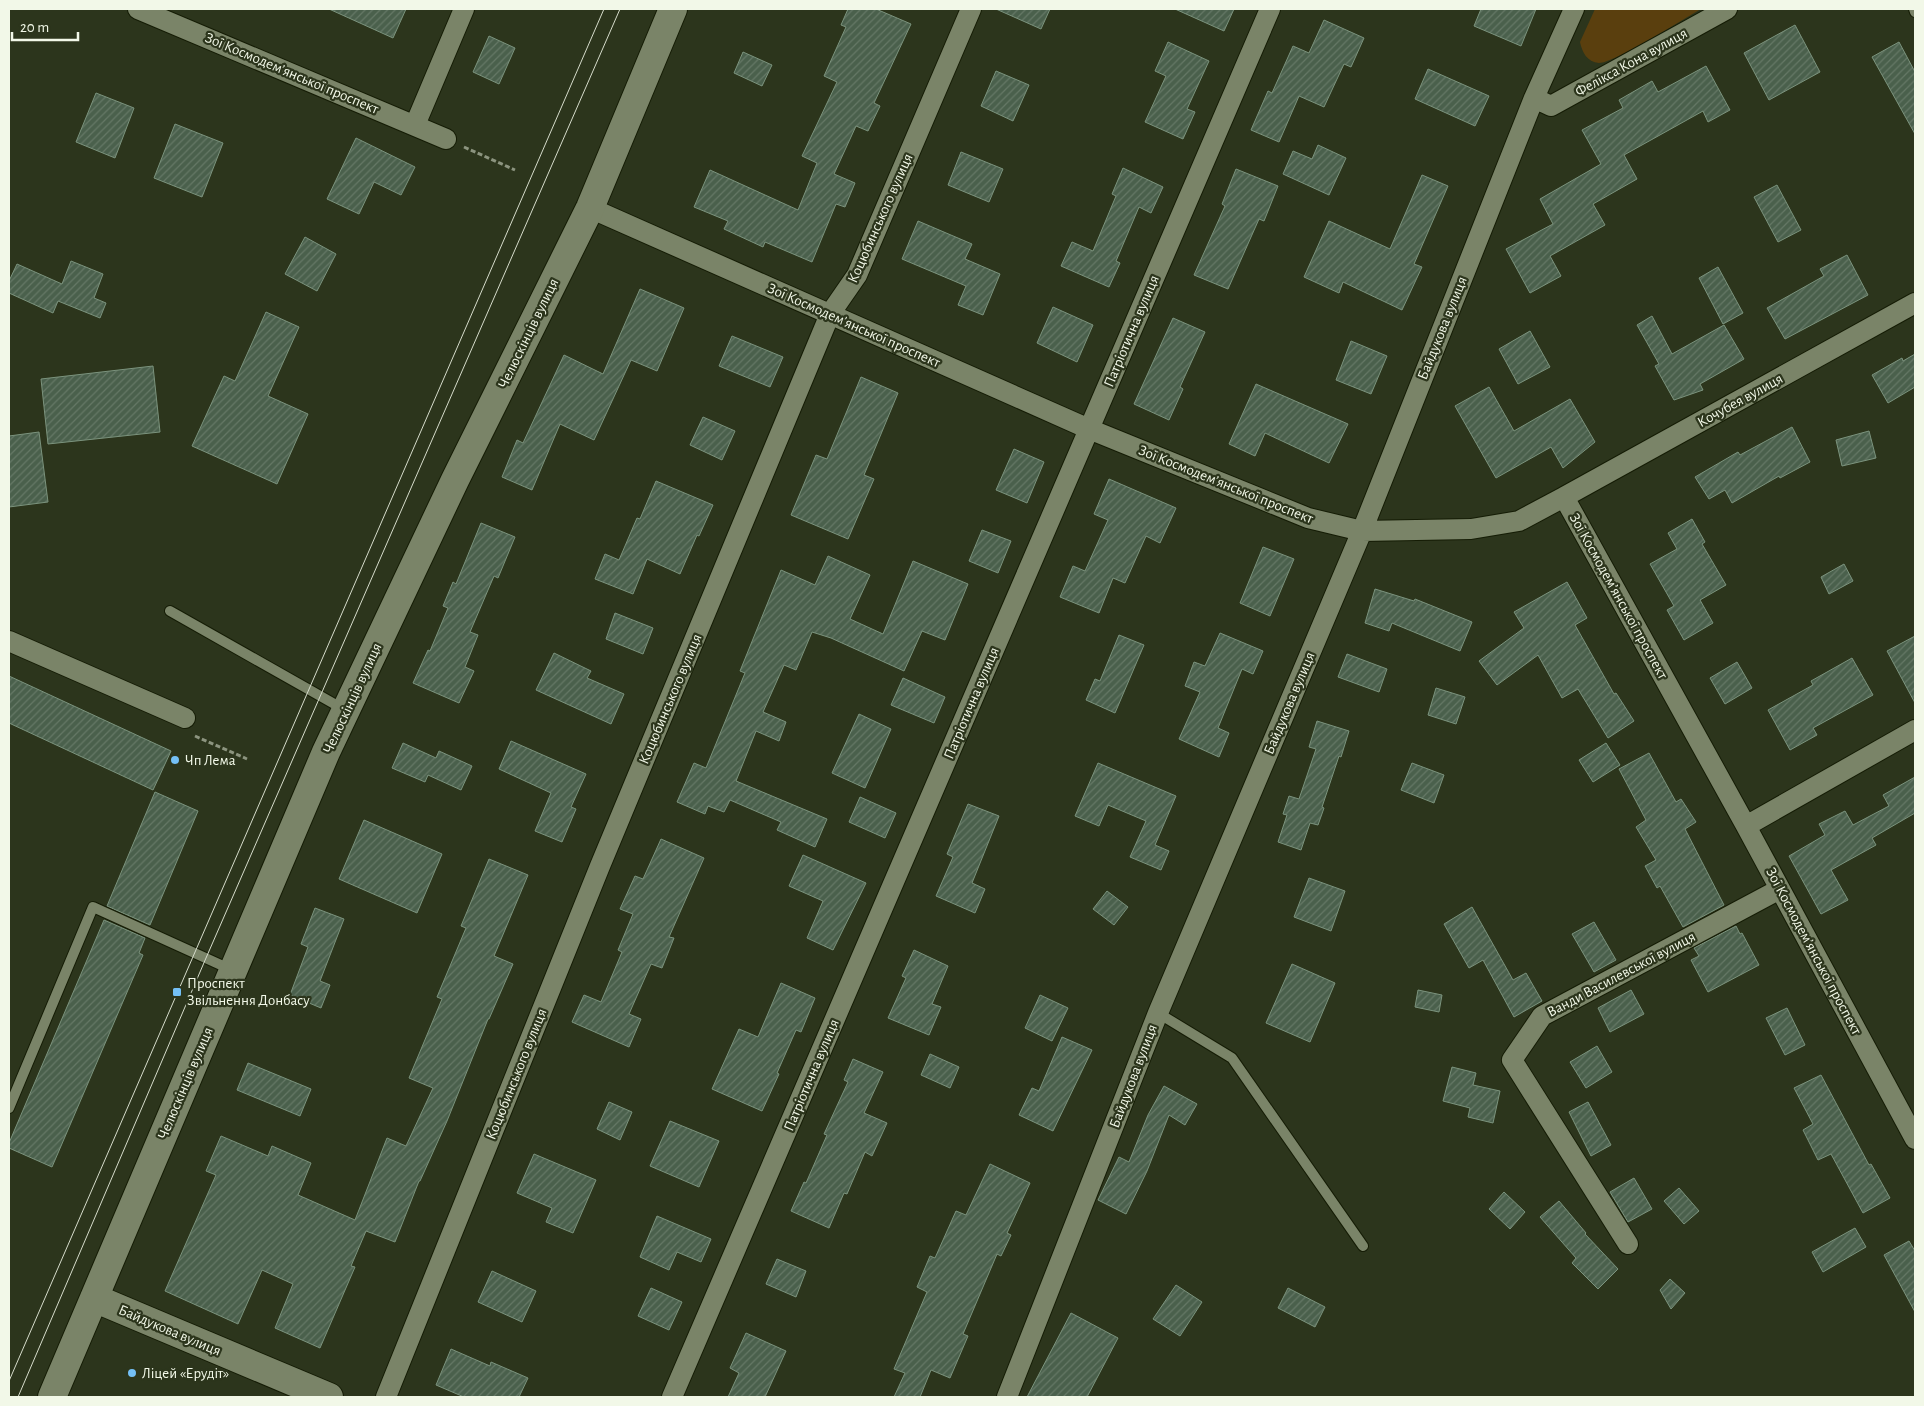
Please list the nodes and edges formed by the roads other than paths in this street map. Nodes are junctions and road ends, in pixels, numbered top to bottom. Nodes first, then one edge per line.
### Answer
1 (138, 9) edge
2 (464, 9) edge
3 (673, 9) edge
4 (971, 9) edge
5 (1270, 9) edge
6 (1574, 9) edge
7 (1727, 9) edge
8 (1534, 98) junction
9 (415, 125) junction
10 (446, 139) road end
11 (590, 208) junction
12 (1915, 303) edge
13 (830, 314) junction
14 (1089, 429) junction
15 (1564, 497) junction
16 (1362, 531) junction
17 (170, 611) dead end
18 (9, 641) edge
19 (346, 710) junction
20 (185, 718) dead end
21 (1915, 730) edge
22 (1746, 826) junction
23 (1780, 889) junction
24 (233, 971) junction
25 (1158, 1014) junction
26 (9, 1108) edge
27 (1915, 1139) edge
28 (1628, 1244) dead end
29 (1363, 1246) dead end
30 (94, 1298) junction
31 (52, 1397) edge
32 (328, 1397) edge
33 (386, 1397) edge
34 (672, 1397) edge
35 (1007, 1397) edge

1 - 9 street, Зої Космодем’янської проспект
2 - 9 street
3 - 11 main road, Челюскінців вулиця
4 - 13 street, Коцюбинського вулиця
5 - 14 street, Патріотична вулиця
6 - 8 street, Байдукова вулиця
7 - 8 street, Фелікса Кона вулиця
8 - 16 street, Байдукова вулиця
9 - 10 street, Зої Космодем’янської проспект
11 - 13 street, Зої Космодем’янської проспект
11 - 19 main road, Челюскінців вулиця
12 - 15 street, Кочубея вулиця
13 - 14 street, Зої Космодем’янської проспект
13 - 33 street, Коцюбинського вулиця
14 - 16 street, Зої Космодем’янської проспект
14 - 34 street, Патріотична вулиця
15 - 16 street, Зої Космодем’янської проспект
15 - 22 street, Зої Космодем’янської проспект
16 - 25 street, Байдукова вулиця
17 - 19 lane
18 - 20 street
19 - 24 main road, Челюскінців вулиця
21 - 22 street
22 - 23 street, Зої Космодем’янської проспект
23 - 27 street, Зої Космодем’янської проспект
23 - 28 street, Ванди Василевської вулиця
24 - 26 lane
24 - 30 main road, Челюскінців вулиця
25 - 29 lane
25 - 35 street, Байдукова вулиця
30 - 31 main road, Челюскінців вулиця
30 - 32 main road, Байдукова вулиця

